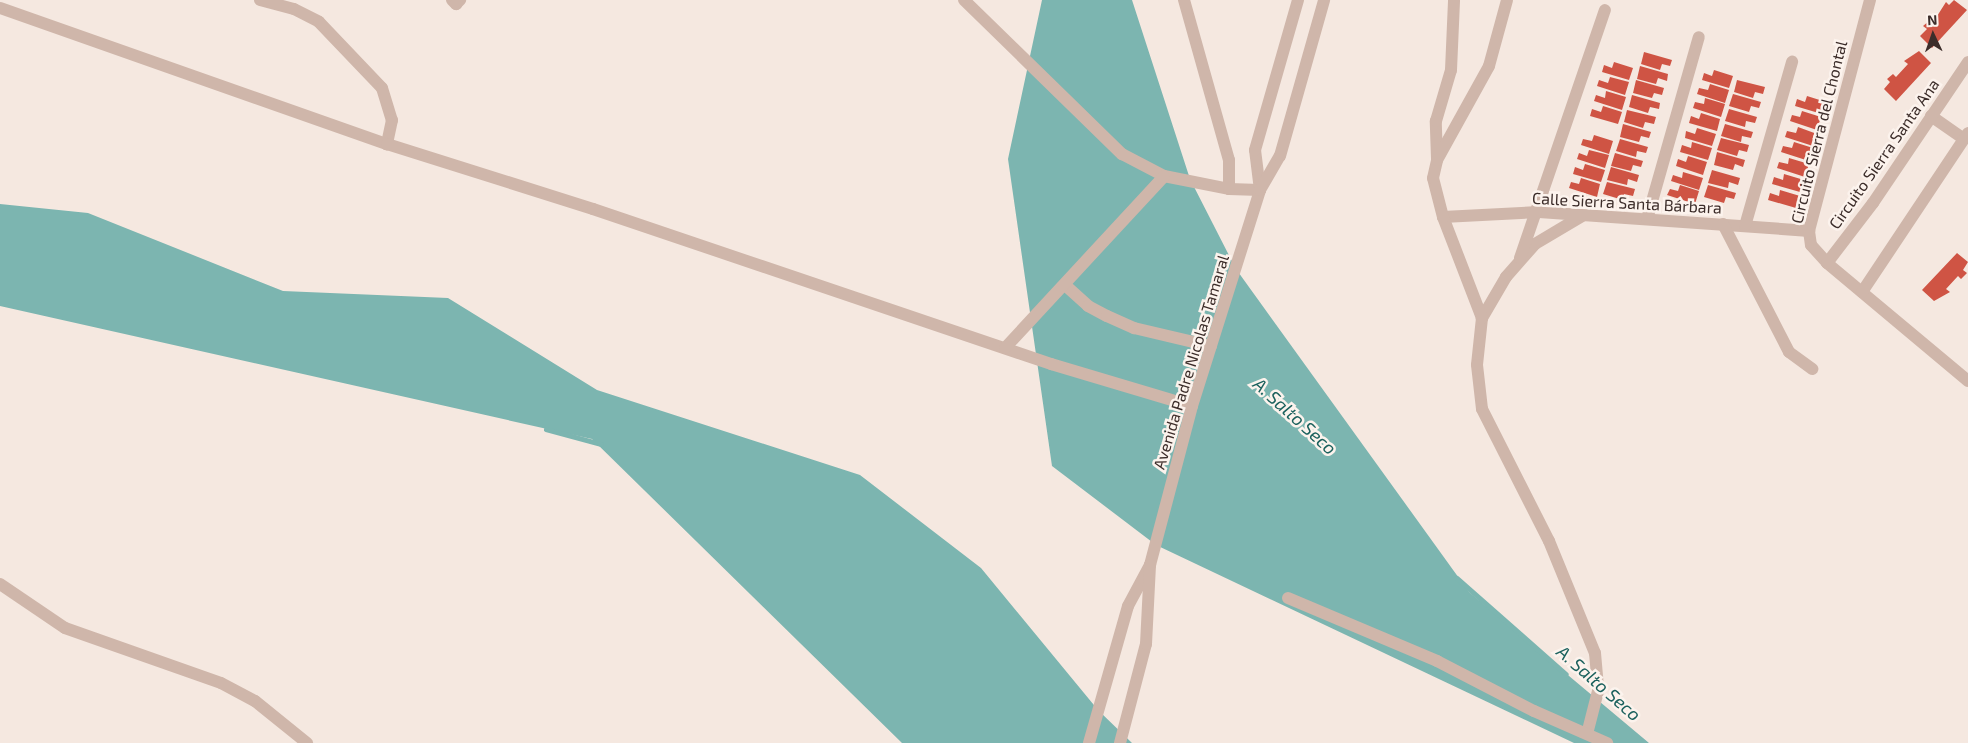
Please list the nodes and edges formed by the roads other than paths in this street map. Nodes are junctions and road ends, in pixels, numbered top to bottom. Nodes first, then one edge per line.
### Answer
1 (260, 0) edge
2 (452, 0) edge
3 (460, 0) edge
4 (964, 0) edge
5 (1184, 0) edge
6 (1298, 0) edge
7 (1324, 0) edge
8 (1454, 0) edge
9 (1507, 0) edge
10 (1870, 0) edge
11 (0, 8) edge
12 (1605, 10) dead end
13 (1699, 37) dead end
14 (1792, 62) dead end
15 (1968, 62) edge
16 (1931, 116) junction
17 (1966, 136) edge
18 (386, 144) junction
19 (1437, 160) junction
20 (1164, 176) junction
21 (1229, 189) junction
22 (1260, 190) junction
23 (1539, 212) junction
24 (1582, 216) junction
25 (1443, 217) junction
26 (1647, 219) junction
27 (1723, 224) junction
28 (1746, 226) junction
29 (1809, 230) junction
30 (1520, 261) junction
31 (1827, 263) junction
32 (1064, 285) junction
33 (1862, 292) junction
34 (1482, 318) junction
35 (1211, 346) junction
36 (1005, 348) junction
37 (1812, 369) dead end
38 (1968, 381) edge
39 (1192, 406) junction
40 (1150, 565) junction
41 (0, 584) edge
42 (1288, 598) dead end
43 (1587, 734) junction
44 (307, 743) edge
45 (1089, 743) edge
46 (1120, 743) edge
47 (1607, 743) edge

1 - 18 street
2 - 3 street
4 - 20 street
5 - 21 street
6 - 22 street, Avenida Padre Nicolas Tamaral
7 - 22 street, Avenida Padre Nicolas Tamaral
8 - 19 street
9 - 19 street
10 - 29 street, Circuito Sierra del Chontal
11 - 18 street
12 - 23 street
13 - 26 street
14 - 28 street
15 - 16 street, Circuito Sierra Santa Ana
16 - 17 street
16 - 31 street, Circuito Sierra Santa Ana
17 - 33 street
18 - 36 street
19 - 25 street
20 - 21 street
20 - 32 street
21 - 22 street
22 - 35 street, Avenida Padre Nicolas Tamaral
23 - 24 street, Calle Sierra Santa Bárbara
23 - 25 street, Calle Sierra Santa Bárbara
23 - 30 street
24 - 26 street, Calle Sierra Santa Bárbara
24 - 30 street
25 - 34 street
26 - 27 street, Calle Sierra Santa Bárbara
27 - 28 street, Calle Sierra Santa Bárbara
27 - 37 street
28 - 29 street, Calle Sierra Santa Bárbara
29 - 31 street, Circuito Sierra del Chontal
30 - 34 street
31 - 33 street, Circuito Sierra del Chontal
32 - 35 street
32 - 36 street
33 - 38 street, Circuito Sierra del Chontal
34 - 43 street
35 - 39 street, Avenida Padre Nicolas Tamaral
36 - 39 street
39 - 40 street, Avenida Padre Nicolas Tamaral
40 - 45 street
40 - 46 street
41 - 44 street
42 - 43 street
43 - 47 street

